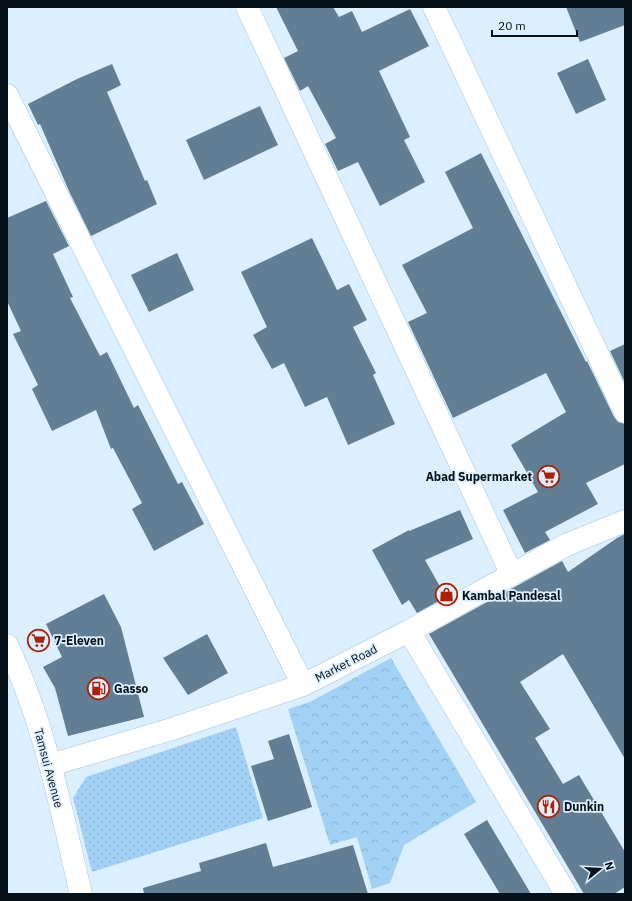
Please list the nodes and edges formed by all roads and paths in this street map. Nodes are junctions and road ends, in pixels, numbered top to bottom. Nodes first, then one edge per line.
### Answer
1 (247, 7) edge
2 (434, 7) edge
3 (7, 95) edge
4 (625, 412) edge
5 (625, 521) edge
6 (512, 575) junction
7 (409, 632) junction
8 (7, 645) edge
9 (303, 685) junction
10 (50, 765) junction
11 (81, 894) edge
12 (566, 894) edge

1 - 6 street
2 - 4 street
3 - 9 street
5 - 6 street, Market Road
6 - 7 street, Market Road
7 - 9 street, Market Road
7 - 12 street
8 - 10 street, Tamsui Avenue
9 - 10 street, Market Road
10 - 11 street, Tamsui Avenue

